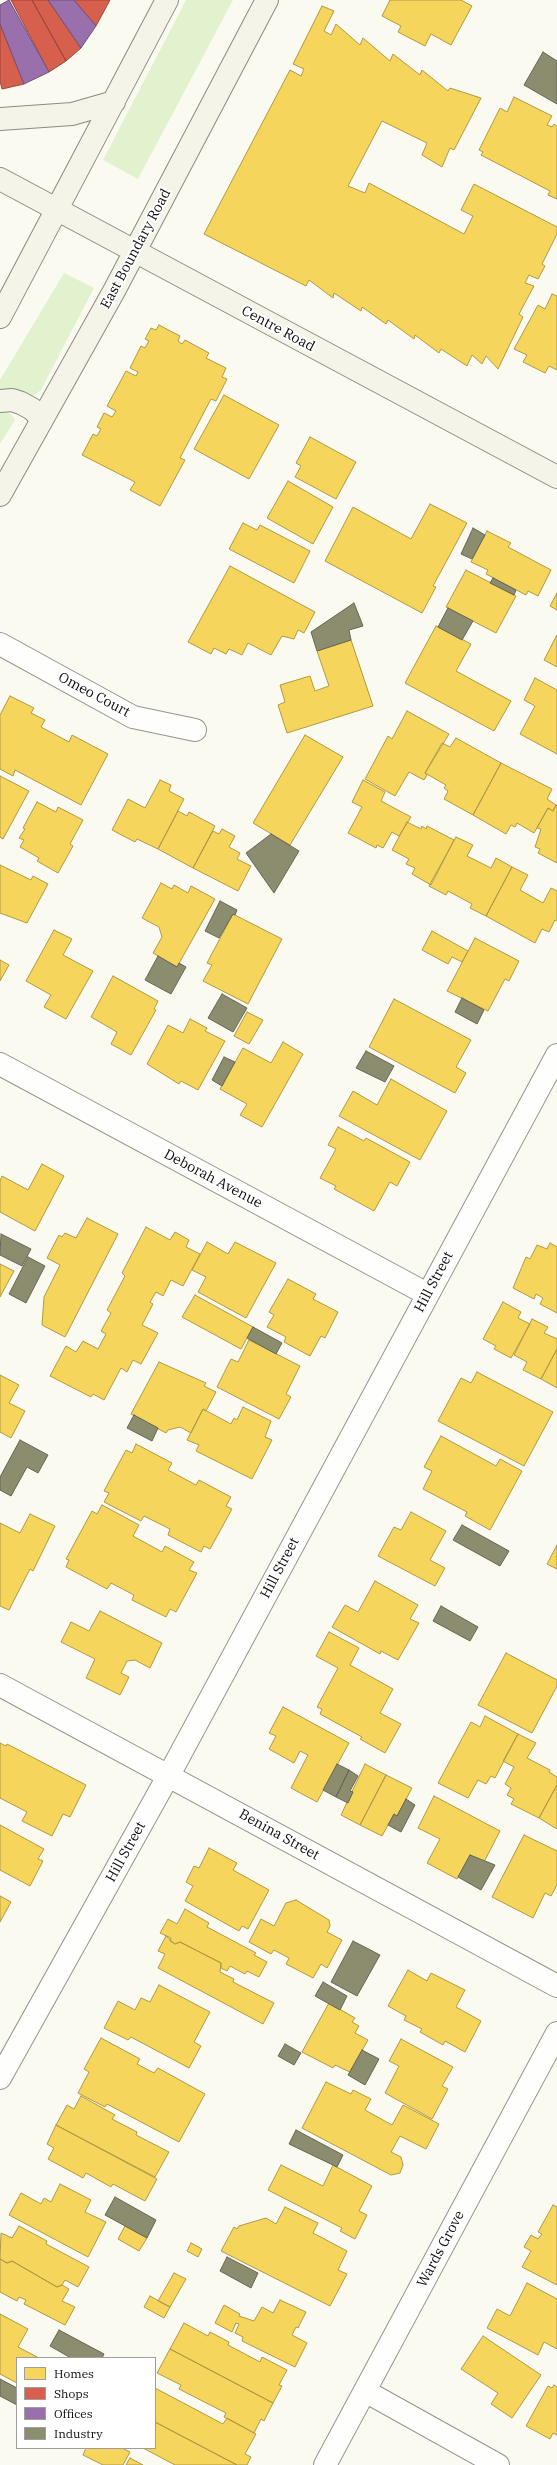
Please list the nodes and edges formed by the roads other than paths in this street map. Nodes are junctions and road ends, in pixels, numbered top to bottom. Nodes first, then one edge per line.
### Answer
1 (167, 0) edge
2 (267, 0) edge
3 (114, 102) junction
4 (0, 119) edge
5 (0, 179) edge
6 (57, 210) junction
7 (135, 252) junction
8 (0, 317) edge
9 (0, 401) edge
10 (42, 419) junction
11 (555, 472) edge
12 (0, 495) edge
13 (0, 644) edge
14 (194, 730) dead end
15 (557, 1055) edge
16 (0, 1064) edge
17 (427, 1294) junction
18 (0, 1685) edge
19 (169, 1775) junction
20 (557, 1986) edge
21 (557, 2033) edge
22 (0, 2078) edge
23 (365, 2391) junction
24 (325, 2465) edge
25 (498, 2465) edge

1 - 3 main road
2 - 7 main road, East Boundary Road
3 - 4 main road
3 - 6 main road
5 - 6 main road, Centre Road
6 - 7 main road, Centre Road
6 - 8 main road
7 - 10 main road, East Boundary Road
7 - 11 main road, Centre Road
9 - 10 main road
10 - 12 main road, East Boundary Road
13 - 14 street, Omeo Court
15 - 17 street, Hill Street
16 - 17 street, Deborah Avenue
17 - 19 street, Hill Street
18 - 19 street, Benina Street
19 - 20 street, Benina Street
19 - 22 street, Hill Street
21 - 23 street, Wards Grove
23 - 24 street, Wards Grove
23 - 25 street

